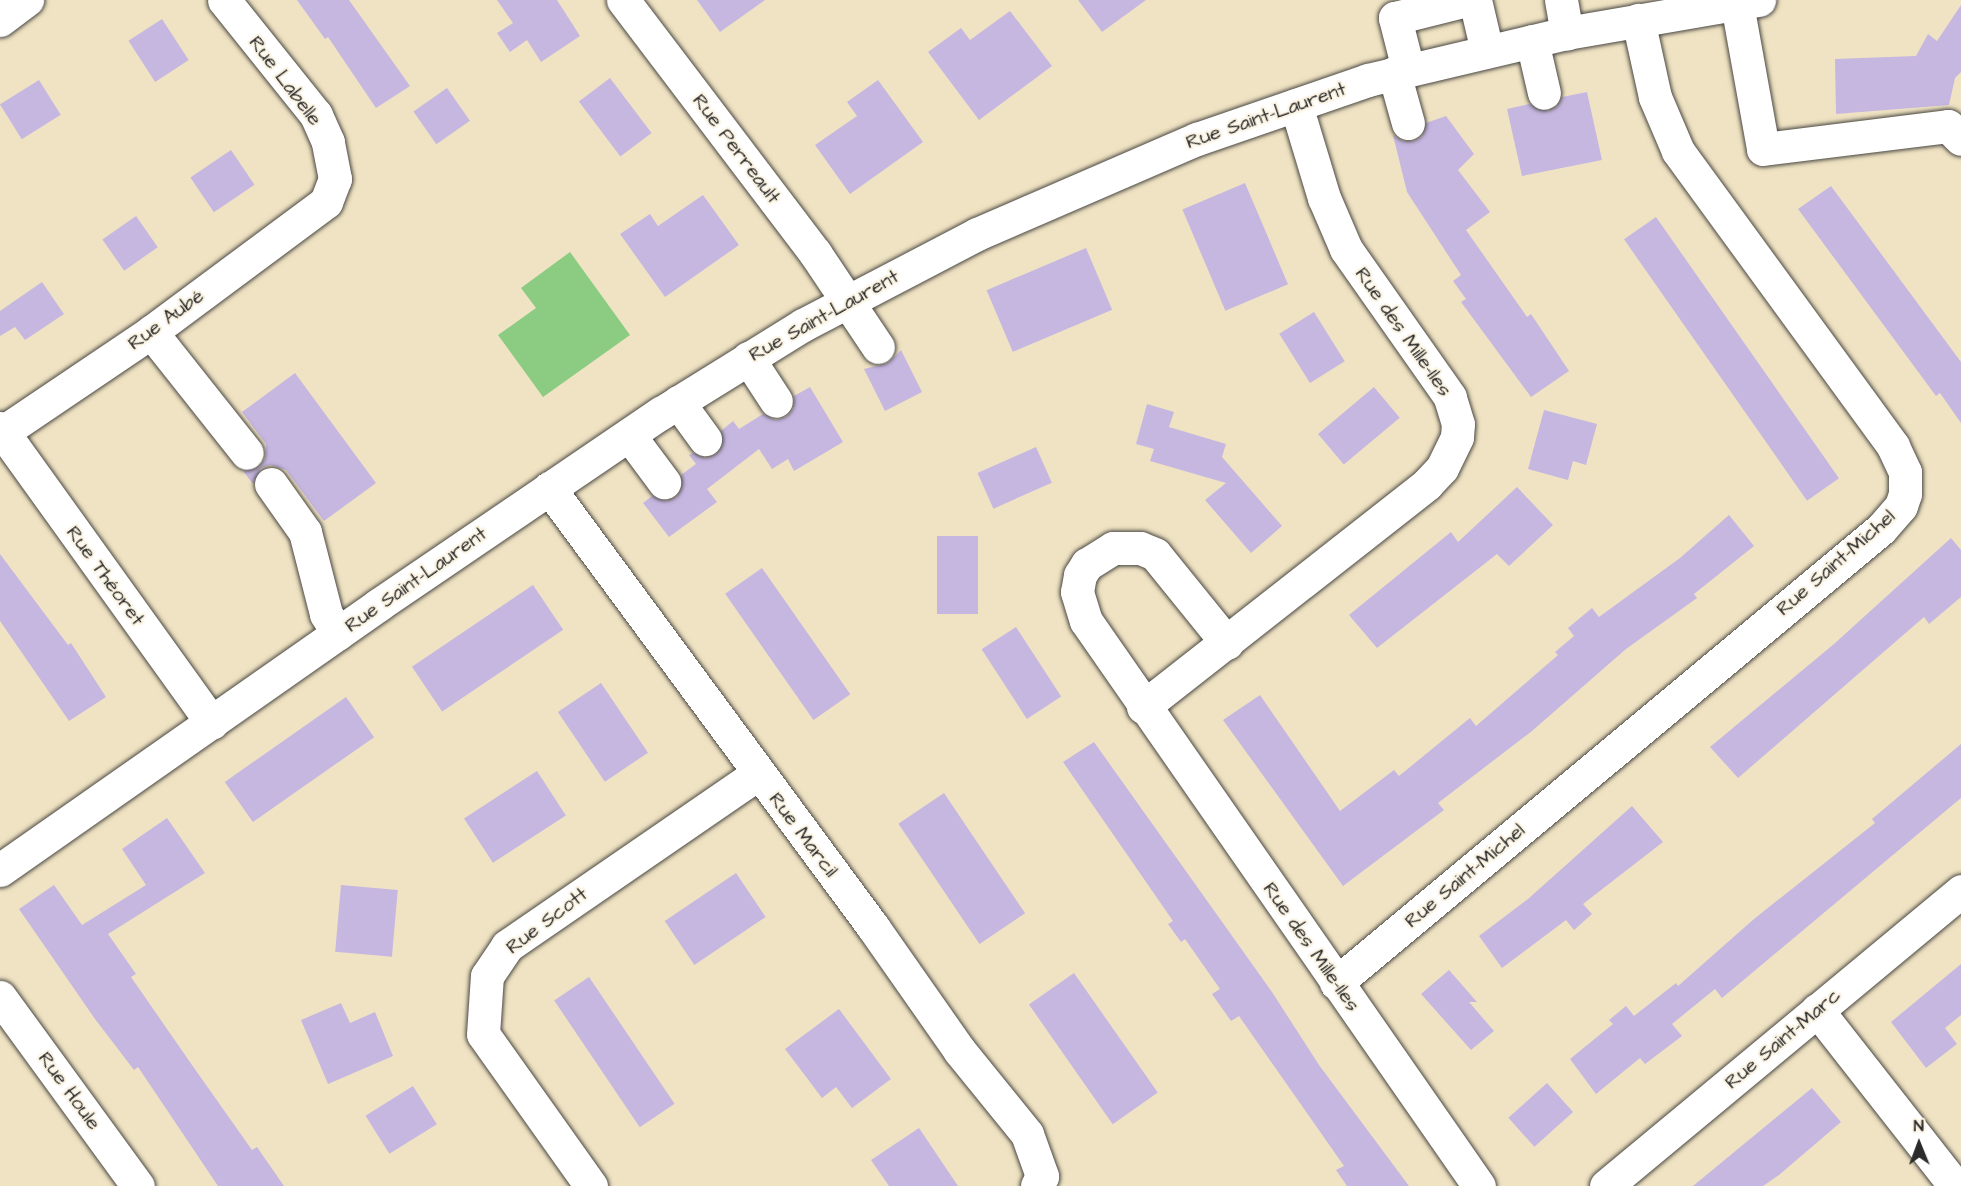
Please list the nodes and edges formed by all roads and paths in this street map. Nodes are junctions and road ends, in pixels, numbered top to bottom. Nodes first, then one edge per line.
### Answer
1 (27, 0) edge
2 (224, 0) edge
3 (623, 0) edge
4 (1467, 0) edge
5 (1475, 0) edge
6 (1561, 0) edge
7 (1748, 2) edge
8 (1692, 6) edge
9 (0, 20) edge
10 (1638, 20) junction
11 (1567, 33) junction
12 (1532, 41) junction
13 (1487, 51) junction
14 (1401, 71) junction
15 (1544, 93) dead end
16 (1296, 105) junction
17 (1408, 123) dead end
18 (1961, 139) edge
19 (326, 202) joint
20 (844, 302) junction
21 (151, 332) junction
22 (878, 347) dead end
23 (748, 358) junction
24 (776, 401) dead end
25 (678, 402) junction
26 (2, 430) edge
27 (629, 435) junction
28 (705, 439) dead end
29 (247, 453) dead end
30 (664, 482) dead end
31 (271, 484) dead end
32 (549, 488) junction
33 (338, 634) junction
34 (1227, 643) junction
35 (1143, 707) junction
36 (212, 723) junction
37 (757, 774) junction
38 (0, 870) edge
39 (1961, 891) edge
40 (1336, 983) junction
41 (0, 997) edge
42 (1817, 1010) junction
43 (138, 1186) edge
44 (591, 1186) edge
45 (1037, 1186) edge
46 (1479, 1186) edge
47 (1606, 1186) edge
48 (1955, 1186) edge

1 - 9 street
2 - 19 street, Rue Labelle
3 - 20 street, Rue Perreault
4 - 14 street
5 - 13 street
6 - 11 street
7 - 8 street, Rue Saint-Laurent
7 - 18 street
8 - 10 street, Rue Saint-Laurent
10 - 11 street, Rue Saint-Laurent
10 - 40 street, Rue Saint-Michel
11 - 12 street, Rue Saint-Laurent
12 - 13 street, Rue Saint-Laurent
12 - 15 street
13 - 14 street, Rue Saint-Laurent
14 - 16 street, Rue Saint-Laurent
14 - 17 street
16 - 20 street, Rue Saint-Laurent
16 - 34 street, Rue des Mille-Iles
19 - 21 street, Rue Aubé
20 - 22 street, Rue Perreault
20 - 23 street, Rue Saint-Laurent
21 - 26 street, Rue Aubé
21 - 29 street
23 - 24 street
23 - 25 street, Rue Saint-Laurent
25 - 27 street, Rue Saint-Laurent
25 - 28 street
26 - 36 street, Rue Théoret
27 - 30 street
27 - 32 street, Rue Saint-Laurent
31 - 33 street
32 - 33 street, Rue Saint-Laurent
32 - 37 street, Rue Marcil
33 - 36 street, Rue Saint-Laurent
34 - 35 street, Rue des Mille-Iles
34 - 35 street, Rue des Mille-Iles
35 - 40 street, Rue des Mille-Iles
36 - 38 street, Rue Saint-Laurent
37 - 44 street, Rue Scott
37 - 45 street, Rue Marcil
39 - 42 street, Rue Saint-Marc
40 - 46 street, Rue des Mille-Iles
41 - 43 street, Rue Houle
42 - 47 street, Rue Saint-Marc
42 - 48 street

